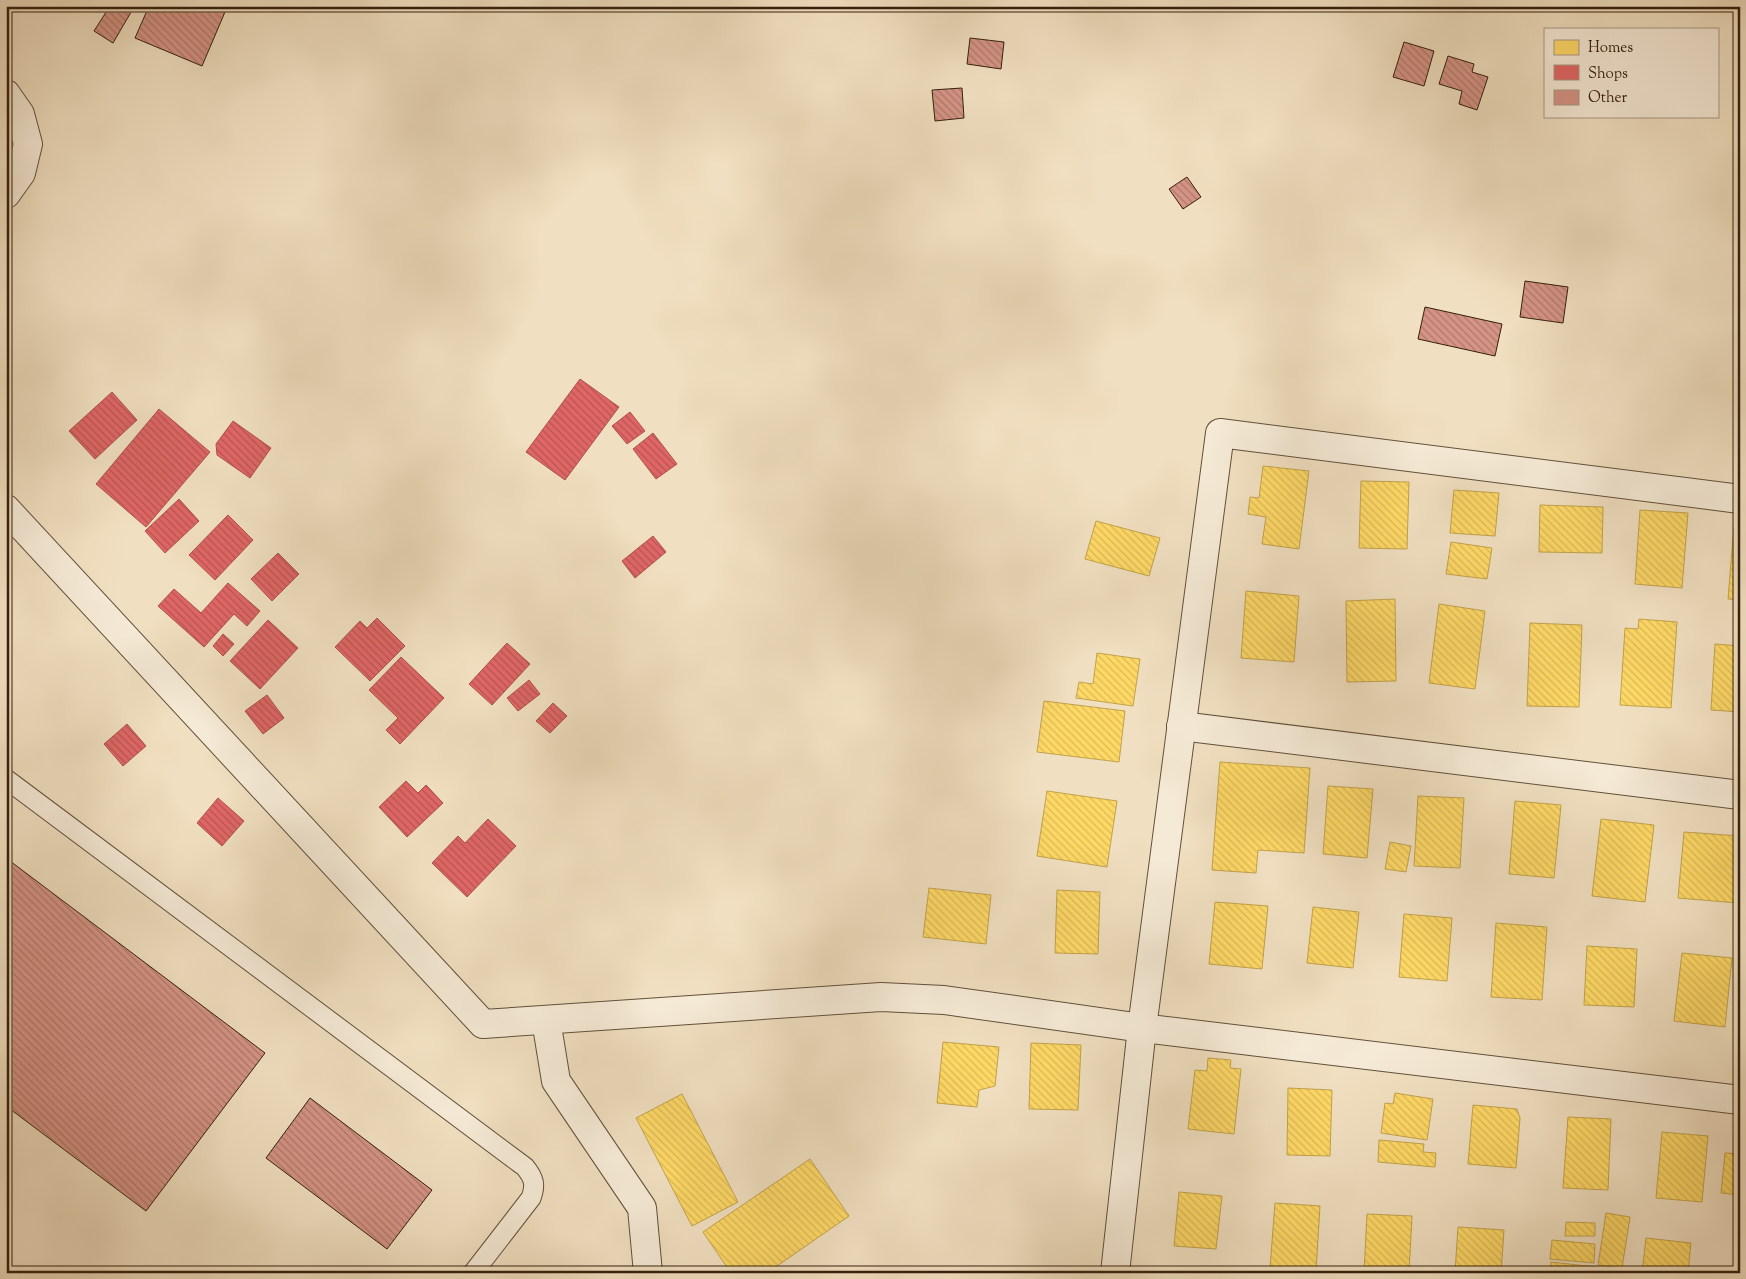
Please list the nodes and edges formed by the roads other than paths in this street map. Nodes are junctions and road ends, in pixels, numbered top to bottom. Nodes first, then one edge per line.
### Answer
1 (6, 94) edge
2 (6, 194) edge
3 (1740, 499) edge
4 (6, 509) edge
5 (1181, 726) junction
6 (6, 779) edge
7 (1740, 795) edge
8 (546, 1020) junction
9 (1142, 1028) junction
10 (1740, 1100) edge
11 (472, 1273) edge
12 (648, 1273) edge
13 (1115, 1273) edge

1 - 2 street
3 - 5 street
4 - 8 street
5 - 7 street
5 - 9 street
6 - 11 lane
8 - 9 street
8 - 12 street
9 - 10 street
9 - 13 street

